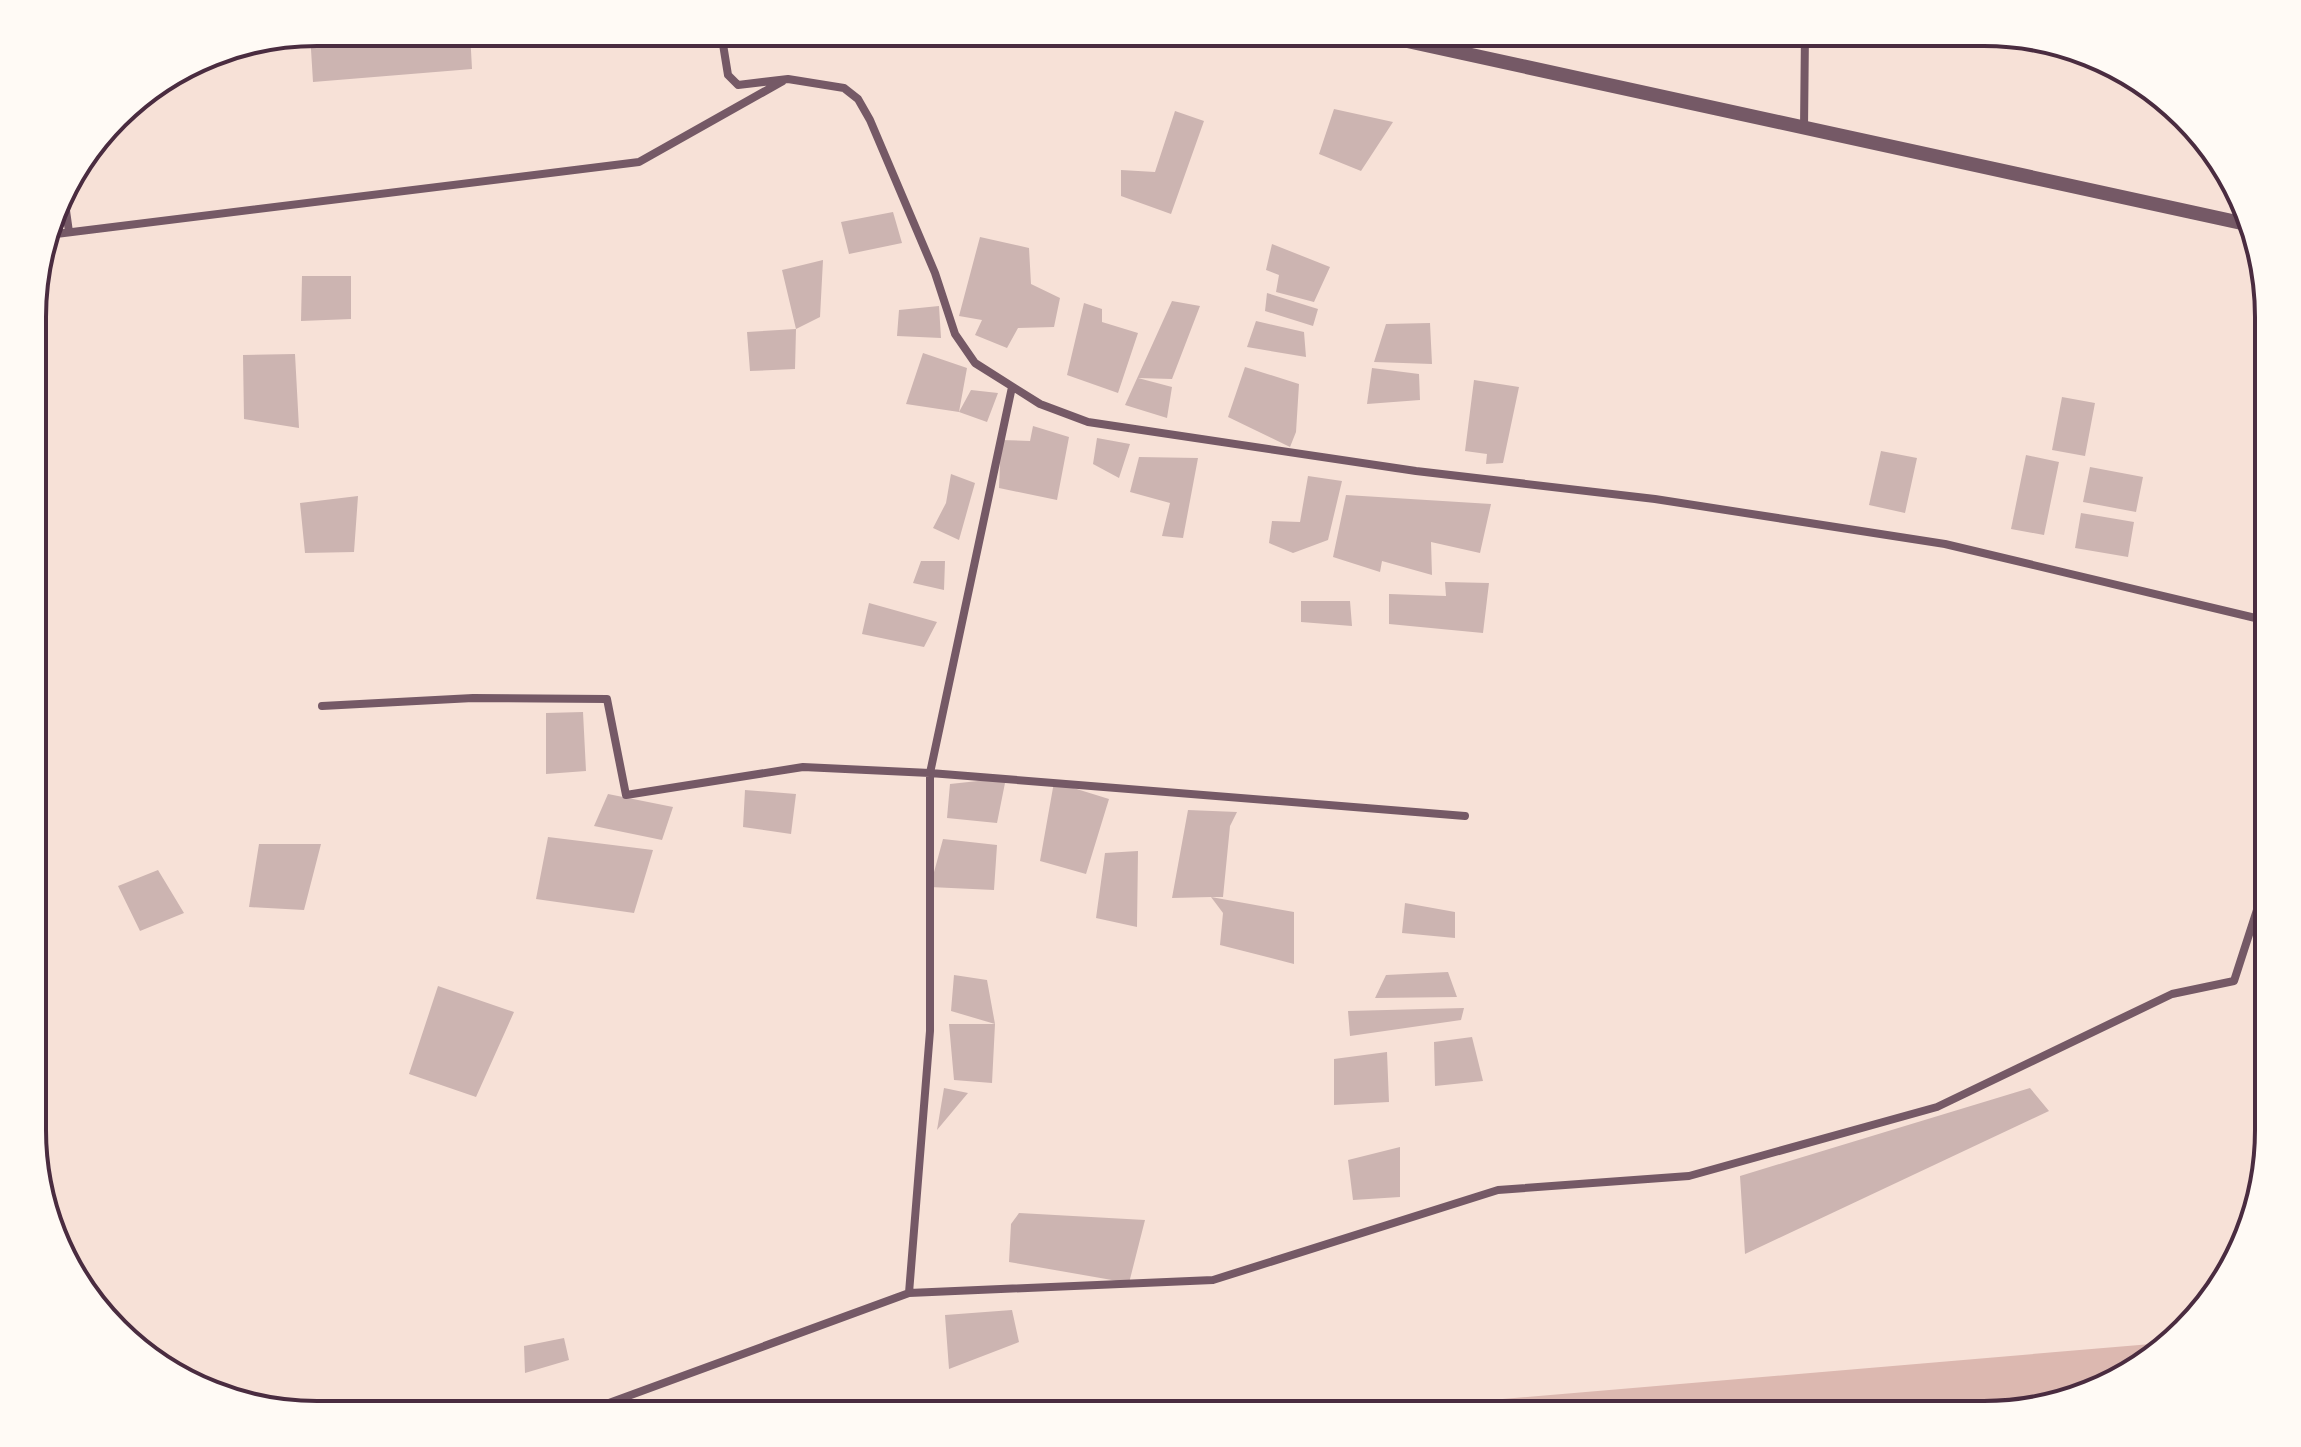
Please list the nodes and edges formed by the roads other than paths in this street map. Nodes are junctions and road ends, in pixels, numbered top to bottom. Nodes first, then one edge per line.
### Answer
1 (1431, 46) edge
2 (1805, 46) edge
3 (723, 47) edge
4 (788, 79) junction
5 (1804, 128) junction
6 (67, 214) edge
7 (2238, 222) edge
8 (69, 232) junction
9 (59, 233) edge
10 (1012, 387) junction
11 (2254, 618) edge
12 (322, 706) dead end
13 (930, 773) junction
14 (1465, 816) dead end
15 (2254, 919) edge
16 (909, 1293) junction
17 (615, 1401) edge

1 - 5 street
2 - 5 street
3 - 4 street
4 - 8 street
4 - 10 street
5 - 7 street
6 - 8 street
8 - 9 street
10 - 11 street
10 - 13 street
12 - 13 street
13 - 14 street
13 - 16 street
15 - 16 street
16 - 17 street

